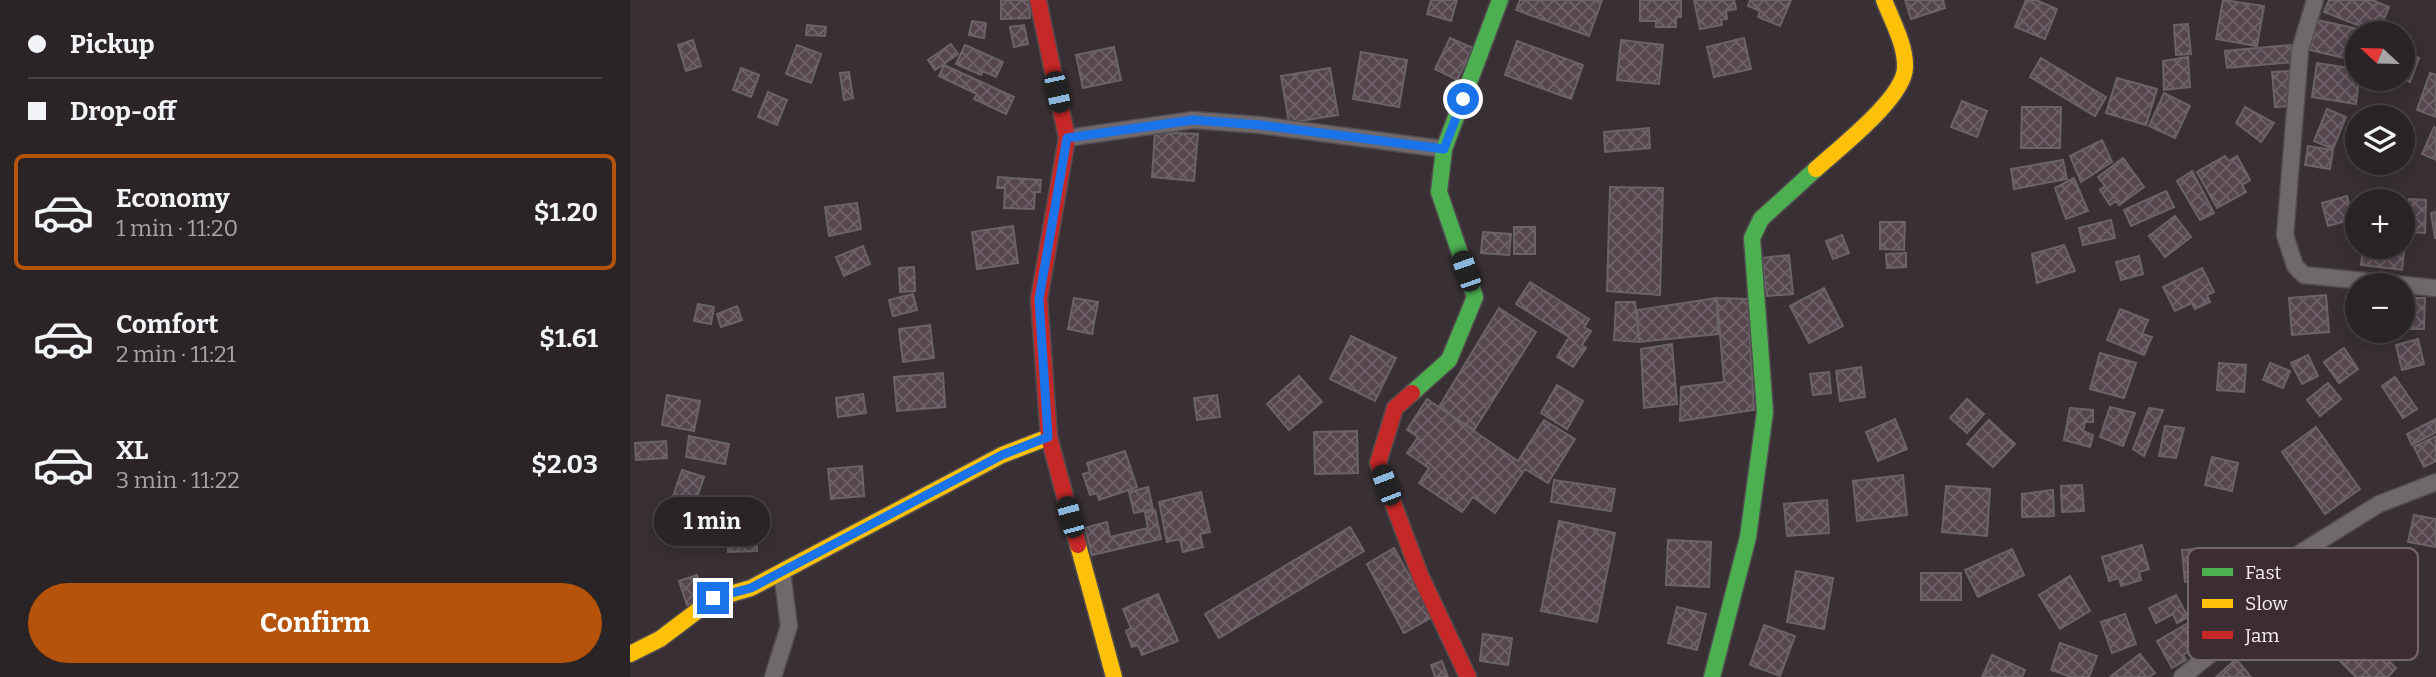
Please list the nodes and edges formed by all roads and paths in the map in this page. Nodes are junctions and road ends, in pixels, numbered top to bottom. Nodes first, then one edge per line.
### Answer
1 (1038, 0) edge
2 (1500, 0) edge
3 (1884, 0) edge
4 (2315, 0) edge
5 (1067, 138) junction
6 (1444, 149) junction
7 (2436, 288) edge
8 (1048, 437) junction
9 (2436, 482) edge
10 (2308, 548) edge
11 (782, 572) junction
12 (630, 654) edge
13 (2203, 660) edge
14 (773, 677) edge
15 (1114, 677) edge
16 (1468, 677) edge
17 (1712, 677) edge
18 (2182, 677) edge

1 - 5 street
2 - 6 street
3 - 17 street
4 - 7 street
5 - 6 street
5 - 8 street
6 - 16 street
8 - 11 street
8 - 15 street
9 - 10 street
11 - 12 street
11 - 14 street
13 - 18 street

